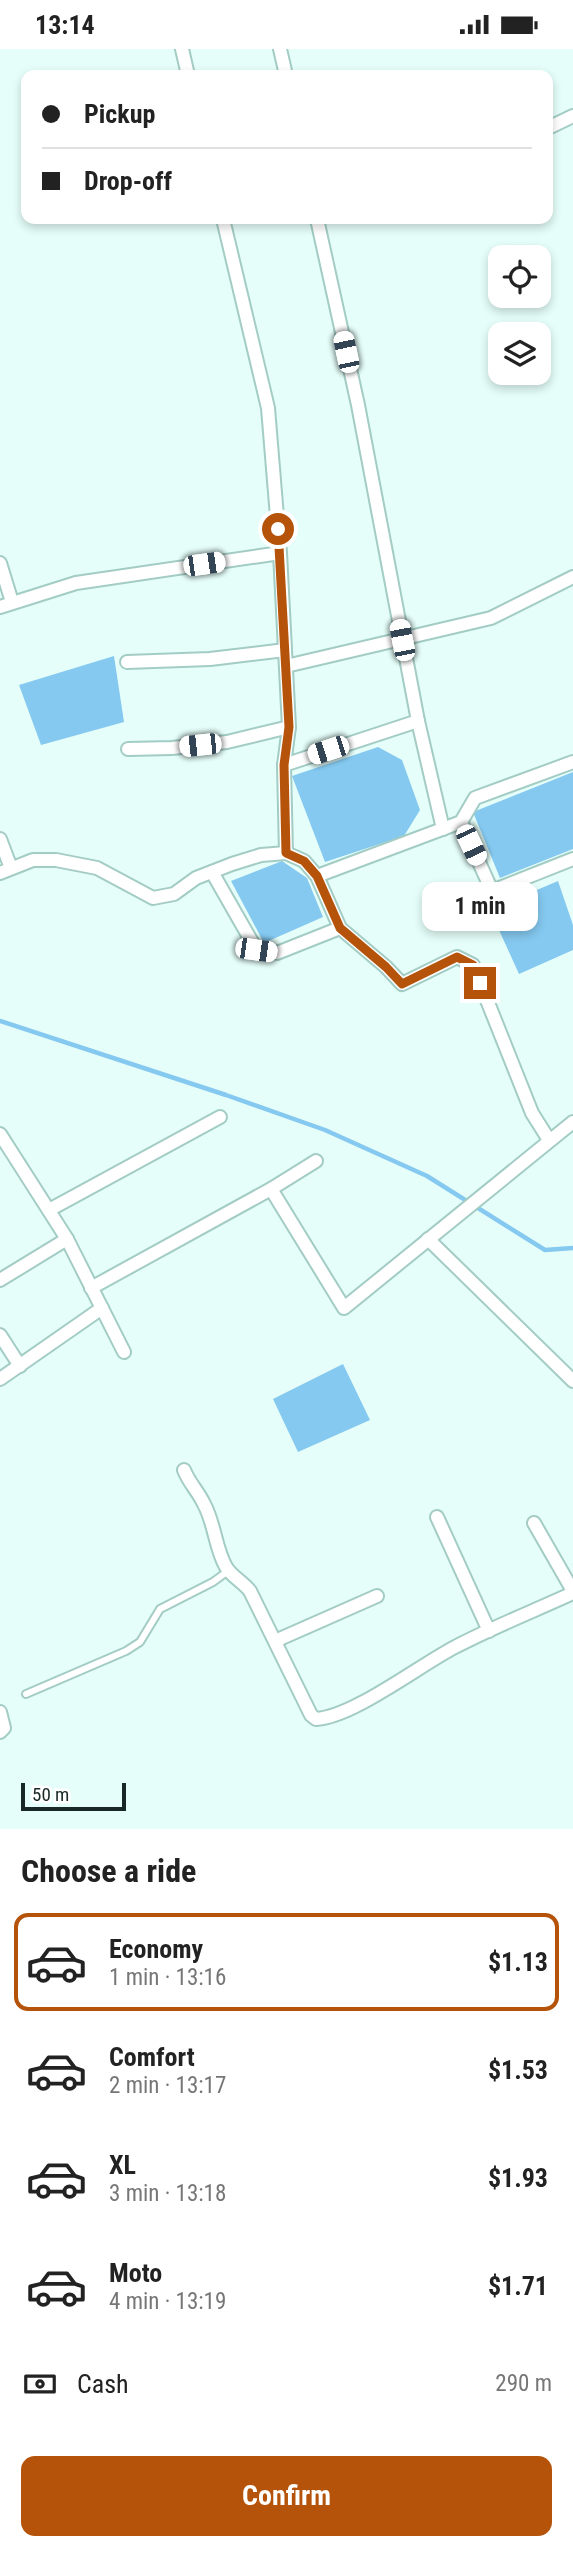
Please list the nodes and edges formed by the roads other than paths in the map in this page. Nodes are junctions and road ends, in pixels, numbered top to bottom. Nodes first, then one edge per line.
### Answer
1 (182, 49) edge
2 (280, 49) edge
3 (187, 70) edge
4 (285, 70) edge
5 (573, 116) edge
6 (553, 126) edge
7 (224, 224) edge
8 (318, 224) edge
9 (280, 553) junction
10 (0, 563) edge
11 (573, 576) edge
12 (6, 604) edge
13 (402, 640) junction
14 (285, 650) junction
15 (127, 661) dead end
16 (286, 666) junction
17 (418, 721) junction
18 (289, 727) junction
19 (128, 749) dead end
20 (573, 762) edge
21 (284, 765) junction
22 (461, 822) junction
23 (443, 829) junction
24 (0, 839) edge
25 (286, 853) junction
26 (573, 859) edge
27 (6, 871) edge
28 (212, 872) junction
29 (317, 876) junction
30 (340, 928) junction
31 (220, 1117) dead end
32 (573, 1122) edge
33 (0, 1133) edge
34 (549, 1140) junction
35 (316, 1161) dead end
36 (271, 1189) junction
37 (49, 1210) junction
38 (67, 1239) junction
39 (428, 1239) junction
40 (0, 1280) edge
41 (91, 1288) junction
42 (102, 1308) junction
43 (0, 1335) edge
44 (124, 1352) dead end
45 (20, 1366) junction
46 (0, 1378) edge
47 (573, 1381) edge
48 (184, 1470) dead end
49 (436, 1517) dead end
50 (534, 1523) dead end
51 (228, 1571) junction
52 (573, 1592) edge
53 (377, 1596) dead end
54 (489, 1631) junction
55 (275, 1640) junction
56 (26, 1694) dead end
57 (0, 1711) edge
58 (0, 1732) edge

1 - 3 street
2 - 4 street
5 - 6 street
7 - 9 street
8 - 13 street
9 - 12 street
9 - 14 street
10 - 12 street
11 - 13 street
13 - 16 street
13 - 17 street
14 - 15 street
14 - 16 street
16 - 18 street
17 - 21 street
17 - 23 street
18 - 19 street
18 - 21 street
20 - 22 street
21 - 25 street
22 - 23 street
22 - 26 street
23 - 29 street
24 - 27 street
25 - 28 street
25 - 29 street
27 - 28 street
28 - 30 street
29 - 30 street
30 - 34 street
31 - 37 street
32 - 34 street
33 - 37 street
34 - 39 street
35 - 36 street
36 - 39 street
36 - 41 street
37 - 38 street
38 - 40 street
38 - 41 street
39 - 47 street
41 - 42 street
42 - 44 street
42 - 45 street
43 - 45 street
45 - 46 street
48 - 51 street
49 - 54 street
50 - 52 street
51 - 55 street
51 - 56 lane
52 - 54 street
53 - 55 street
54 - 55 street
57 - 58 street

